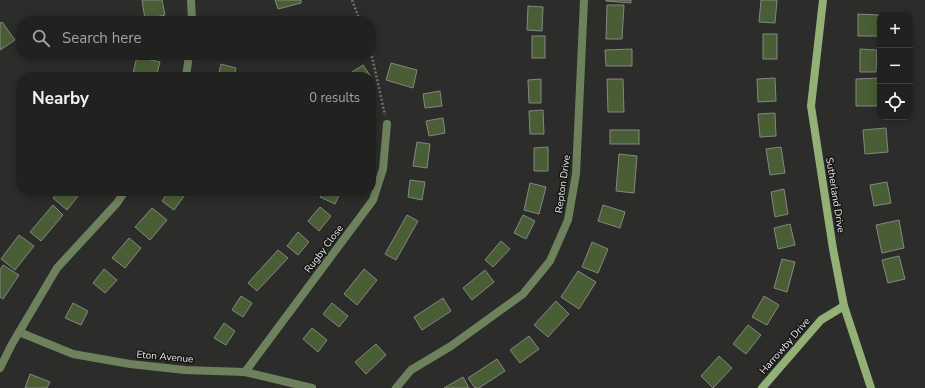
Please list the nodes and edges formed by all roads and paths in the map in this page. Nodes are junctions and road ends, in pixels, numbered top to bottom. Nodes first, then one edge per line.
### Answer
1 (191, 0) edge
2 (352, 0) edge
3 (584, 0) edge
4 (823, 0) edge
5 (192, 16) edge
6 (358, 16) edge
7 (188, 60) edge
8 (373, 60) edge
9 (187, 72) edge
10 (375, 72) edge
11 (376, 74) edge
12 (387, 124) joint
13 (376, 191) edge
14 (122, 196) edge
15 (374, 196) edge
16 (844, 306) junction
17 (19, 332) junction
18 (0, 368) edge
19 (245, 372) junction
20 (312, 388) edge
21 (396, 388) edge
22 (762, 388) edge
23 (871, 388) edge

1 - 5 street
2 - 6 path
3 - 21 street, Repton Drive
4 - 16 street, Sutherland Drive
7 - 9 street
8 - 10 path
11 - 12 path
12 - 13 street, Rugby Close
14 - 17 street
15 - 19 street, Rugby Close
16 - 22 street, Harrowby Drive
16 - 23 street, Sutherland Drive
17 - 18 street
17 - 19 street, Eton Avenue
19 - 20 street, Eton Avenue

